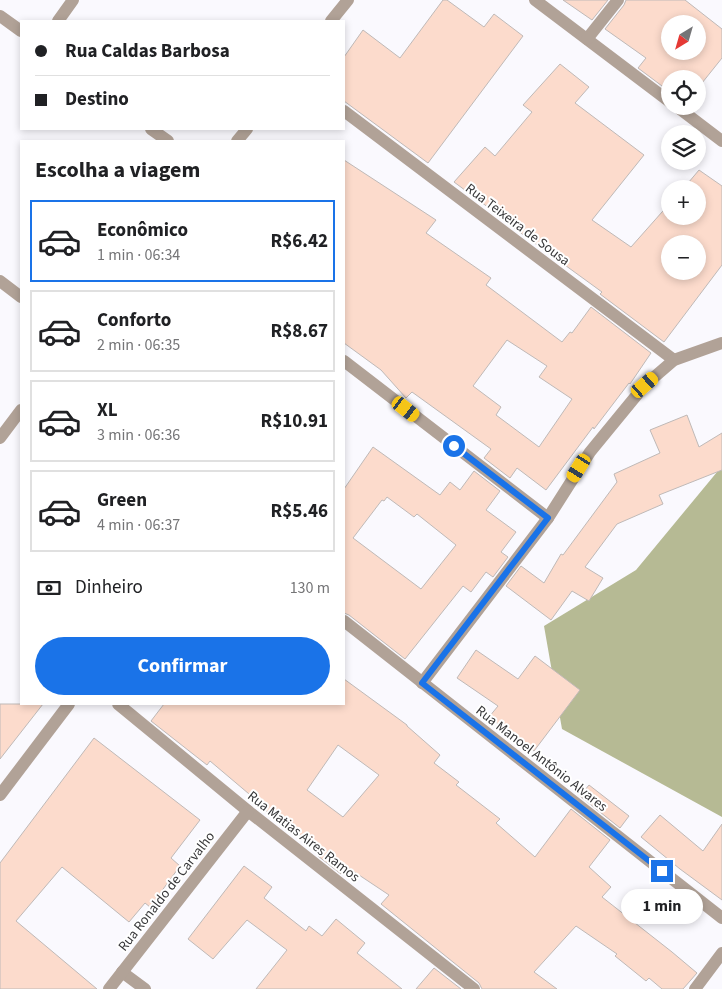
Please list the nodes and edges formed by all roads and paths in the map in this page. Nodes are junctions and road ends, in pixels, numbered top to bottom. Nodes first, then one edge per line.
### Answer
1 (73, 0) edge
2 (348, 0) edge
3 (535, 0) edge
4 (618, 0) edge
5 (0, 16) edge
6 (59, 20) edge
7 (332, 20) edge
8 (20, 30) edge
9 (587, 39) junction
10 (661, 95) edge
11 (345, 112) edge
12 (688, 115) edge
13 (152, 130) edge
14 (167, 140) edge
15 (722, 141) edge
16 (0, 281) edge
17 (20, 296) edge
18 (722, 343) edge
19 (674, 360) junction
20 (345, 362) edge
21 (20, 411) edge
22 (0, 438) edge
23 (548, 518) junction
24 (345, 622) edge
25 (422, 683) junction
26 (68, 705) edge
27 (119, 705) edge
28 (0, 795) edge
29 (248, 812) junction
30 (722, 918) edge
31 (722, 953) edge
32 (128, 980) edge
33 (109, 989) edge
34 (145, 989) edge
35 (474, 989) edge
36 (695, 989) edge

1 - 6 street
2 - 7 street
3 - 9 street
4 - 9 street
5 - 8 street
9 - 10 street
11 - 19 street, Rua Teixeira de Sousa
12 - 15 street
13 - 14 street
16 - 17 street
18 - 19 street
19 - 23 street
20 - 23 street
21 - 22 street
23 - 25 street
24 - 25 street, Rua Manoel Antônio Alvares
25 - 30 street, Rua Manoel Antônio Alvares
26 - 28 street
27 - 29 street, Rua Matias Aires Ramos
29 - 32 street, Rua Ronaldo de Carvalho
29 - 35 street, Rua Matias Aires Ramos
31 - 36 street
32 - 33 street, Rua Ronaldo de Carvalho
32 - 34 street

